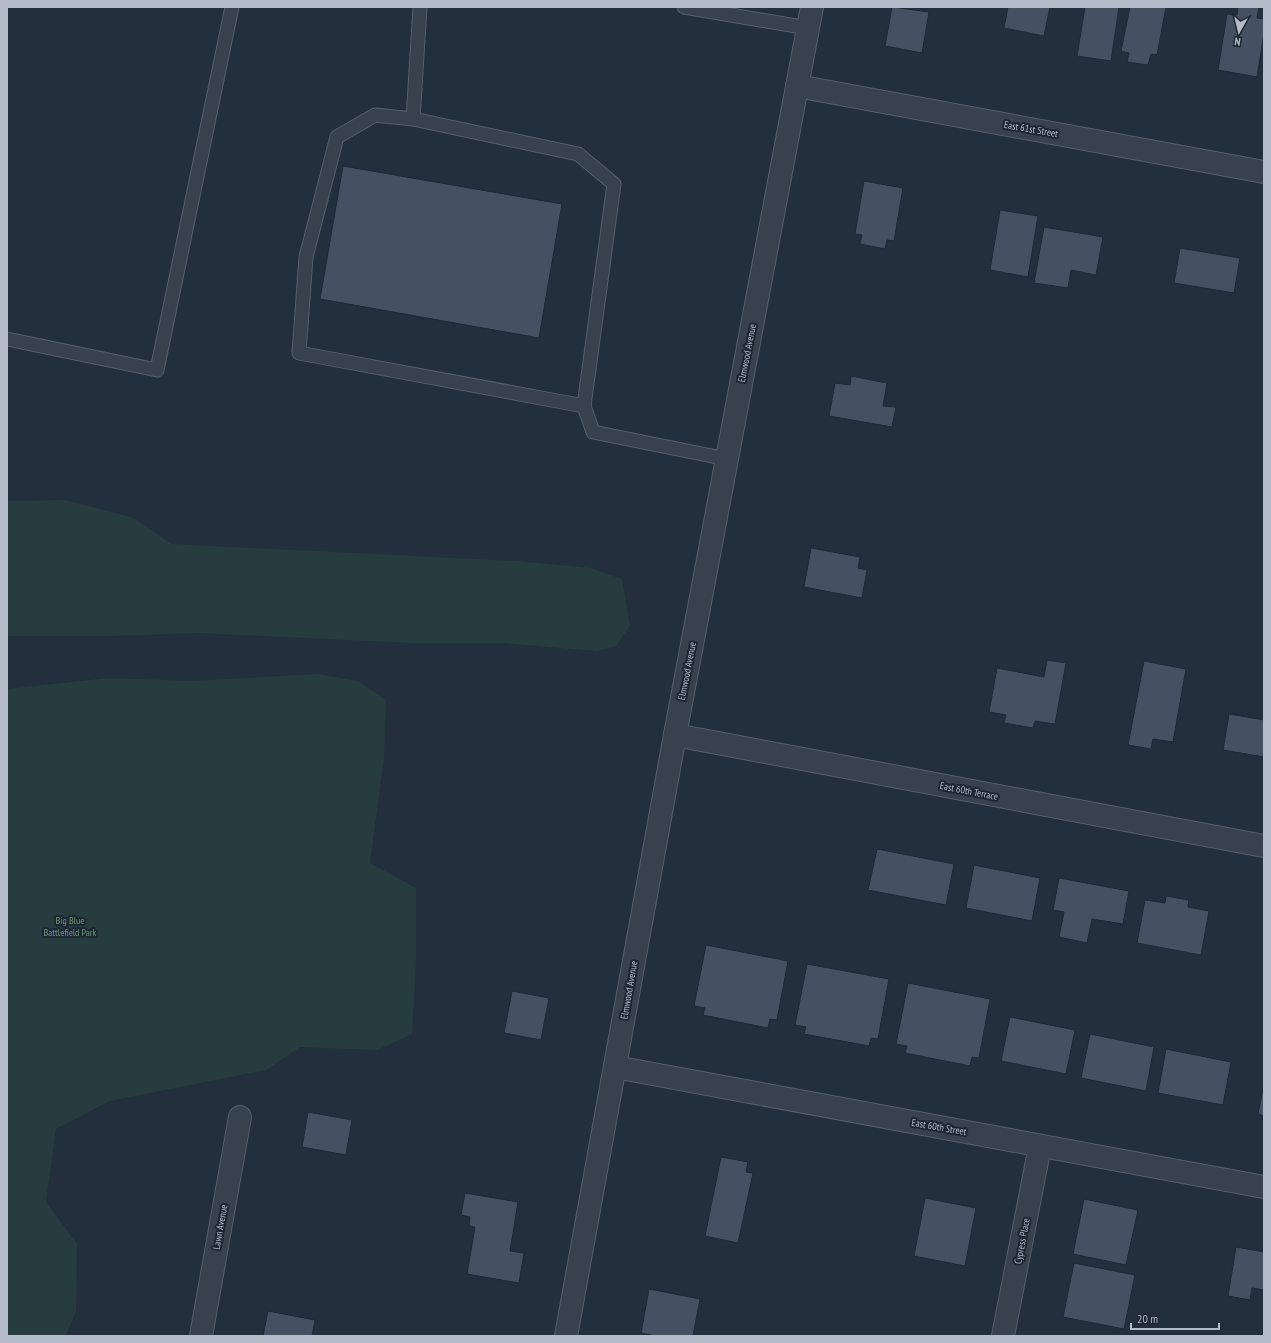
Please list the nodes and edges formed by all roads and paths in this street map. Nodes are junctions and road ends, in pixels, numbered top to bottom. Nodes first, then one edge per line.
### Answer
1 (232, 7) edge
2 (420, 7) edge
3 (690, 7) edge
4 (812, 7) edge
5 (808, 28) junction
6 (797, 86) junction
7 (413, 120) junction
8 (1264, 172) edge
9 (7, 339) edge
10 (584, 406) junction
11 (727, 459) junction
12 (675, 735) junction
13 (1264, 846) edge
14 (614, 1067) junction
15 (240, 1117) dead end
16 (1040, 1146) junction
17 (1264, 1187) edge
18 (201, 1336) edge
19 (566, 1336) edge
20 (1003, 1336) edge

1 - 9 lane
2 - 7 lane
3 - 5 lane
4 - 5 street, Elmwood Avenue
5 - 6 street, Elmwood Avenue
6 - 8 street, East 61st Street
6 - 11 street, Elmwood Avenue
7 - 10 lane
7 - 10 lane
10 - 11 lane
11 - 12 street, Elmwood Avenue
12 - 13 street, East 60th Terrace
12 - 14 street, Elmwood Avenue
14 - 16 street, East 60th Street
14 - 19 street, Elmwood Avenue
15 - 18 street, Lawn Avenue
16 - 17 street, East 60th Street
16 - 20 street, Cypress Place

